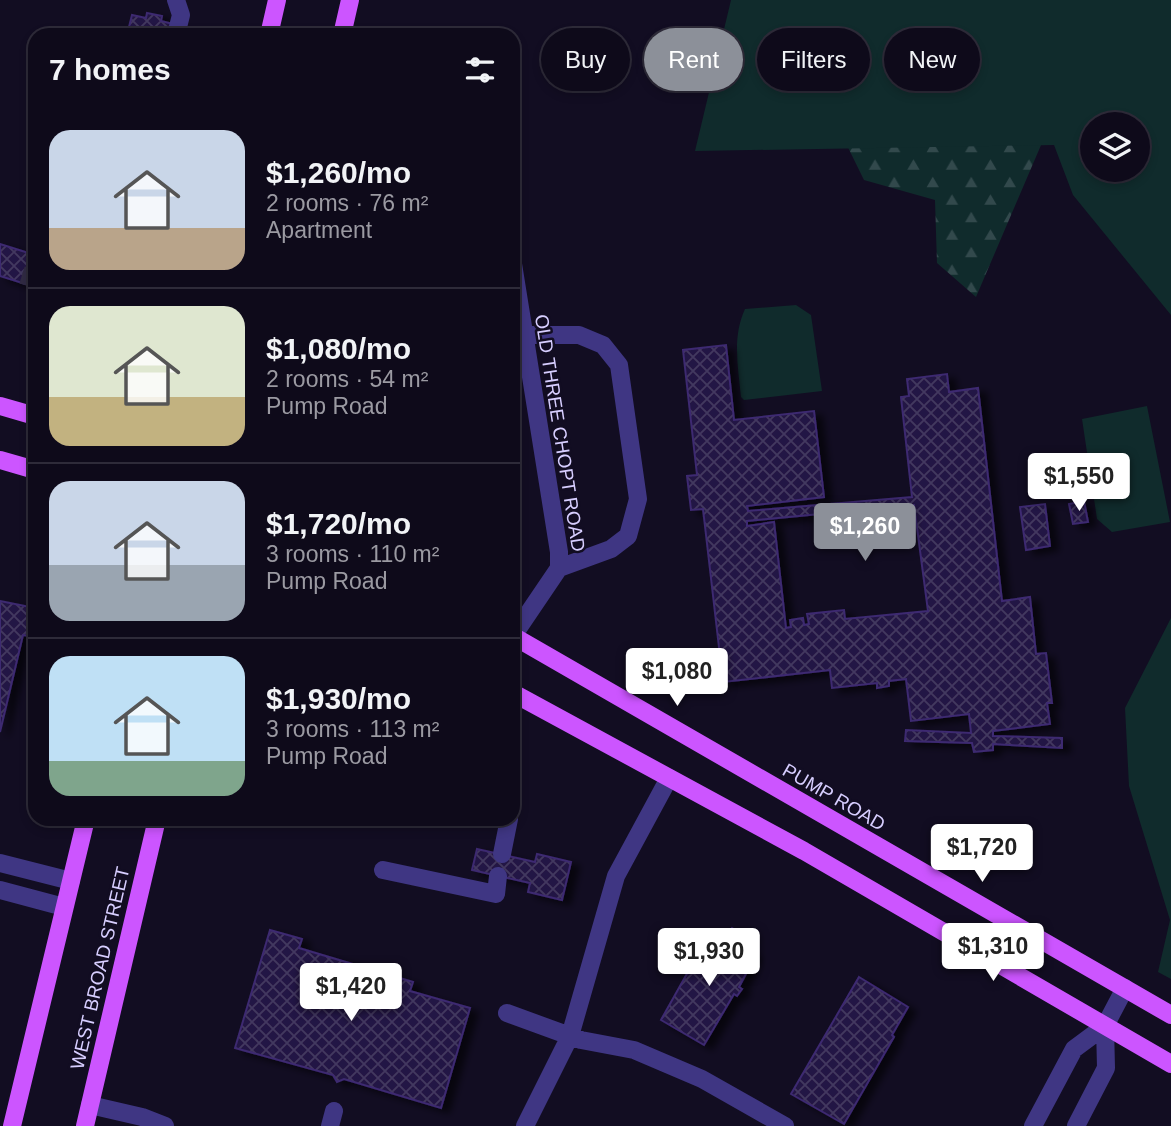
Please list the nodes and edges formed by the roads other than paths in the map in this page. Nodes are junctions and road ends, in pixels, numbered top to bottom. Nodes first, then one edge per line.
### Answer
1 (176, 0) edge
2 (277, 0) edge
3 (350, 0) edge
4 (178, 28) edge
5 (271, 28) edge
6 (344, 28) edge
7 (520, 309) edge
8 (524, 335) junction
9 (0, 407) edge
10 (28, 414) edge
11 (0, 460) edge
12 (28, 468) edge
13 (559, 568) junction
14 (520, 626) edge
15 (520, 640) edge
16 (520, 697) edge
17 (669, 778) junction
18 (84, 826) edge
19 (155, 826) edge
20 (508, 826) edge
21 (502, 854) dead end
22 (0, 863) edge
23 (383, 870) dead end
24 (71, 881) junction
25 (497, 885) dead end
26 (0, 890) edge
27 (64, 907) junction
28 (1125, 988) junction
29 (507, 1013) dead end
30 (1171, 1014) edge
31 (1105, 1027) junction
32 (570, 1036) junction
33 (1171, 1064) edge
34 (89, 1105) junction
35 (12, 1126) edge
36 (85, 1126) edge
37 (164, 1126) edge
38 (525, 1126) edge
39 (785, 1126) edge
40 (1033, 1126) edge
41 (1076, 1126) edge

1 - 4 street
2 - 5 main road
3 - 6 main road
7 - 8 street, OLD THREE CHOPT ROAD
8 - 13 street, OLD THREE CHOPT ROAD
8 - 13 street
9 - 10 main road
11 - 12 main road
13 - 14 street, OLD THREE CHOPT ROAD
15 - 28 main road, PUMP ROAD
16 - 17 main road
17 - 31 main road
17 - 32 street
18 - 24 main road
19 - 34 main road, WEST BROAD STREET
20 - 21 street
22 - 24 street
23 - 25 street
24 - 27 main road
26 - 27 street
27 - 35 main road
28 - 30 main road, PUMP ROAD
28 - 31 street
29 - 32 street
31 - 33 main road
31 - 40 street
31 - 41 street
32 - 38 street
32 - 39 street
34 - 36 main road, WEST BROAD STREET
34 - 37 street

